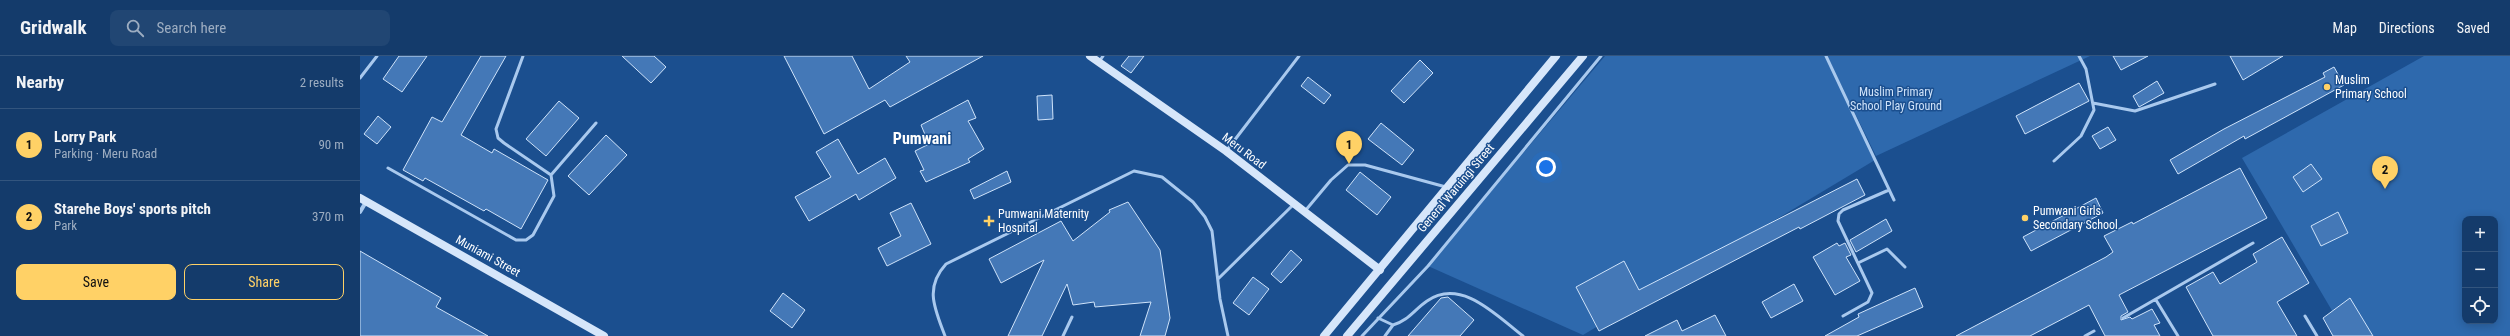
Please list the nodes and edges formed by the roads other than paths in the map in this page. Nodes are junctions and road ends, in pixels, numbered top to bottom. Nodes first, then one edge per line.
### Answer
1 (377, 56) edge
2 (523, 56) edge
3 (1090, 56) edge
4 (1299, 56) edge
5 (1556, 56) edge
6 (1583, 56) edge
7 (1602, 56) edge
8 (1826, 56) edge
9 (2079, 56) edge
10 (1101, 59) edge
11 (360, 78) edge
12 (2215, 84) dead end
13 (2093, 103) junction
14 (596, 123) dead end
15 (1226, 151) junction
16 (2054, 162) dead end
17 (388, 168) dead end
18 (551, 175) junction
19 (1448, 188) junction
20 (1889, 190) junction
21 (363, 200) edge
22 (1894, 200) dead end
23 (1294, 204) junction
24 (360, 212) edge
25 (1304, 212) junction
26 (2253, 243) dead end
27 (1858, 263) junction
28 (1905, 267) dead end
29 (1380, 270) junction
30 (1218, 279) junction
31 (2156, 300) junction
32 (1843, 316) dead end
33 (2305, 316) dead end
34 (1072, 317) dead end
35 (1378, 318) junction
36 (2123, 318) dead end
37 (1393, 325) junction
38 (2094, 331) dead end
39 (604, 336) edge
40 (945, 336) edge
41 (1063, 336) edge
42 (1228, 336) edge
43 (1324, 336) edge
44 (1348, 336) edge
45 (1362, 336) edge
46 (1385, 336) edge
47 (1523, 336) edge
48 (2085, 336) edge
49 (2178, 336) edge
50 (2317, 336) edge

1 - 11 lane
2 - 18 lane
3 - 10 main road, Meru Road
4 - 15 lane
5 - 19 main road, General Waruingi Street
6 - 44 main road, General Waruingi Street
7 - 35 lane
8 - 20 lane
9 - 13 lane
10 - 15 main road, Meru Road
12 - 13 lane
13 - 16 lane
14 - 18 lane
15 - 23 main road, Meru Road
17 - 18 lane
19 - 25 lane
19 - 29 main road, General Waruingi Street
20 - 22 lane
20 - 27 lane
21 - 24 street
21 - 39 main road, Muniami Street
23 - 25 main road, Meru Road
23 - 30 lane
25 - 29 main road, Meru Road
26 - 31 lane
27 - 28 lane
27 - 32 lane
29 - 43 main road, General Waruingi Street
30 - 40 lane
30 - 42 lane
31 - 36 lane
31 - 49 lane
33 - 50 lane
34 - 41 lane
35 - 37 lane
35 - 45 lane
37 - 46 lane
37 - 47 lane
38 - 48 lane

